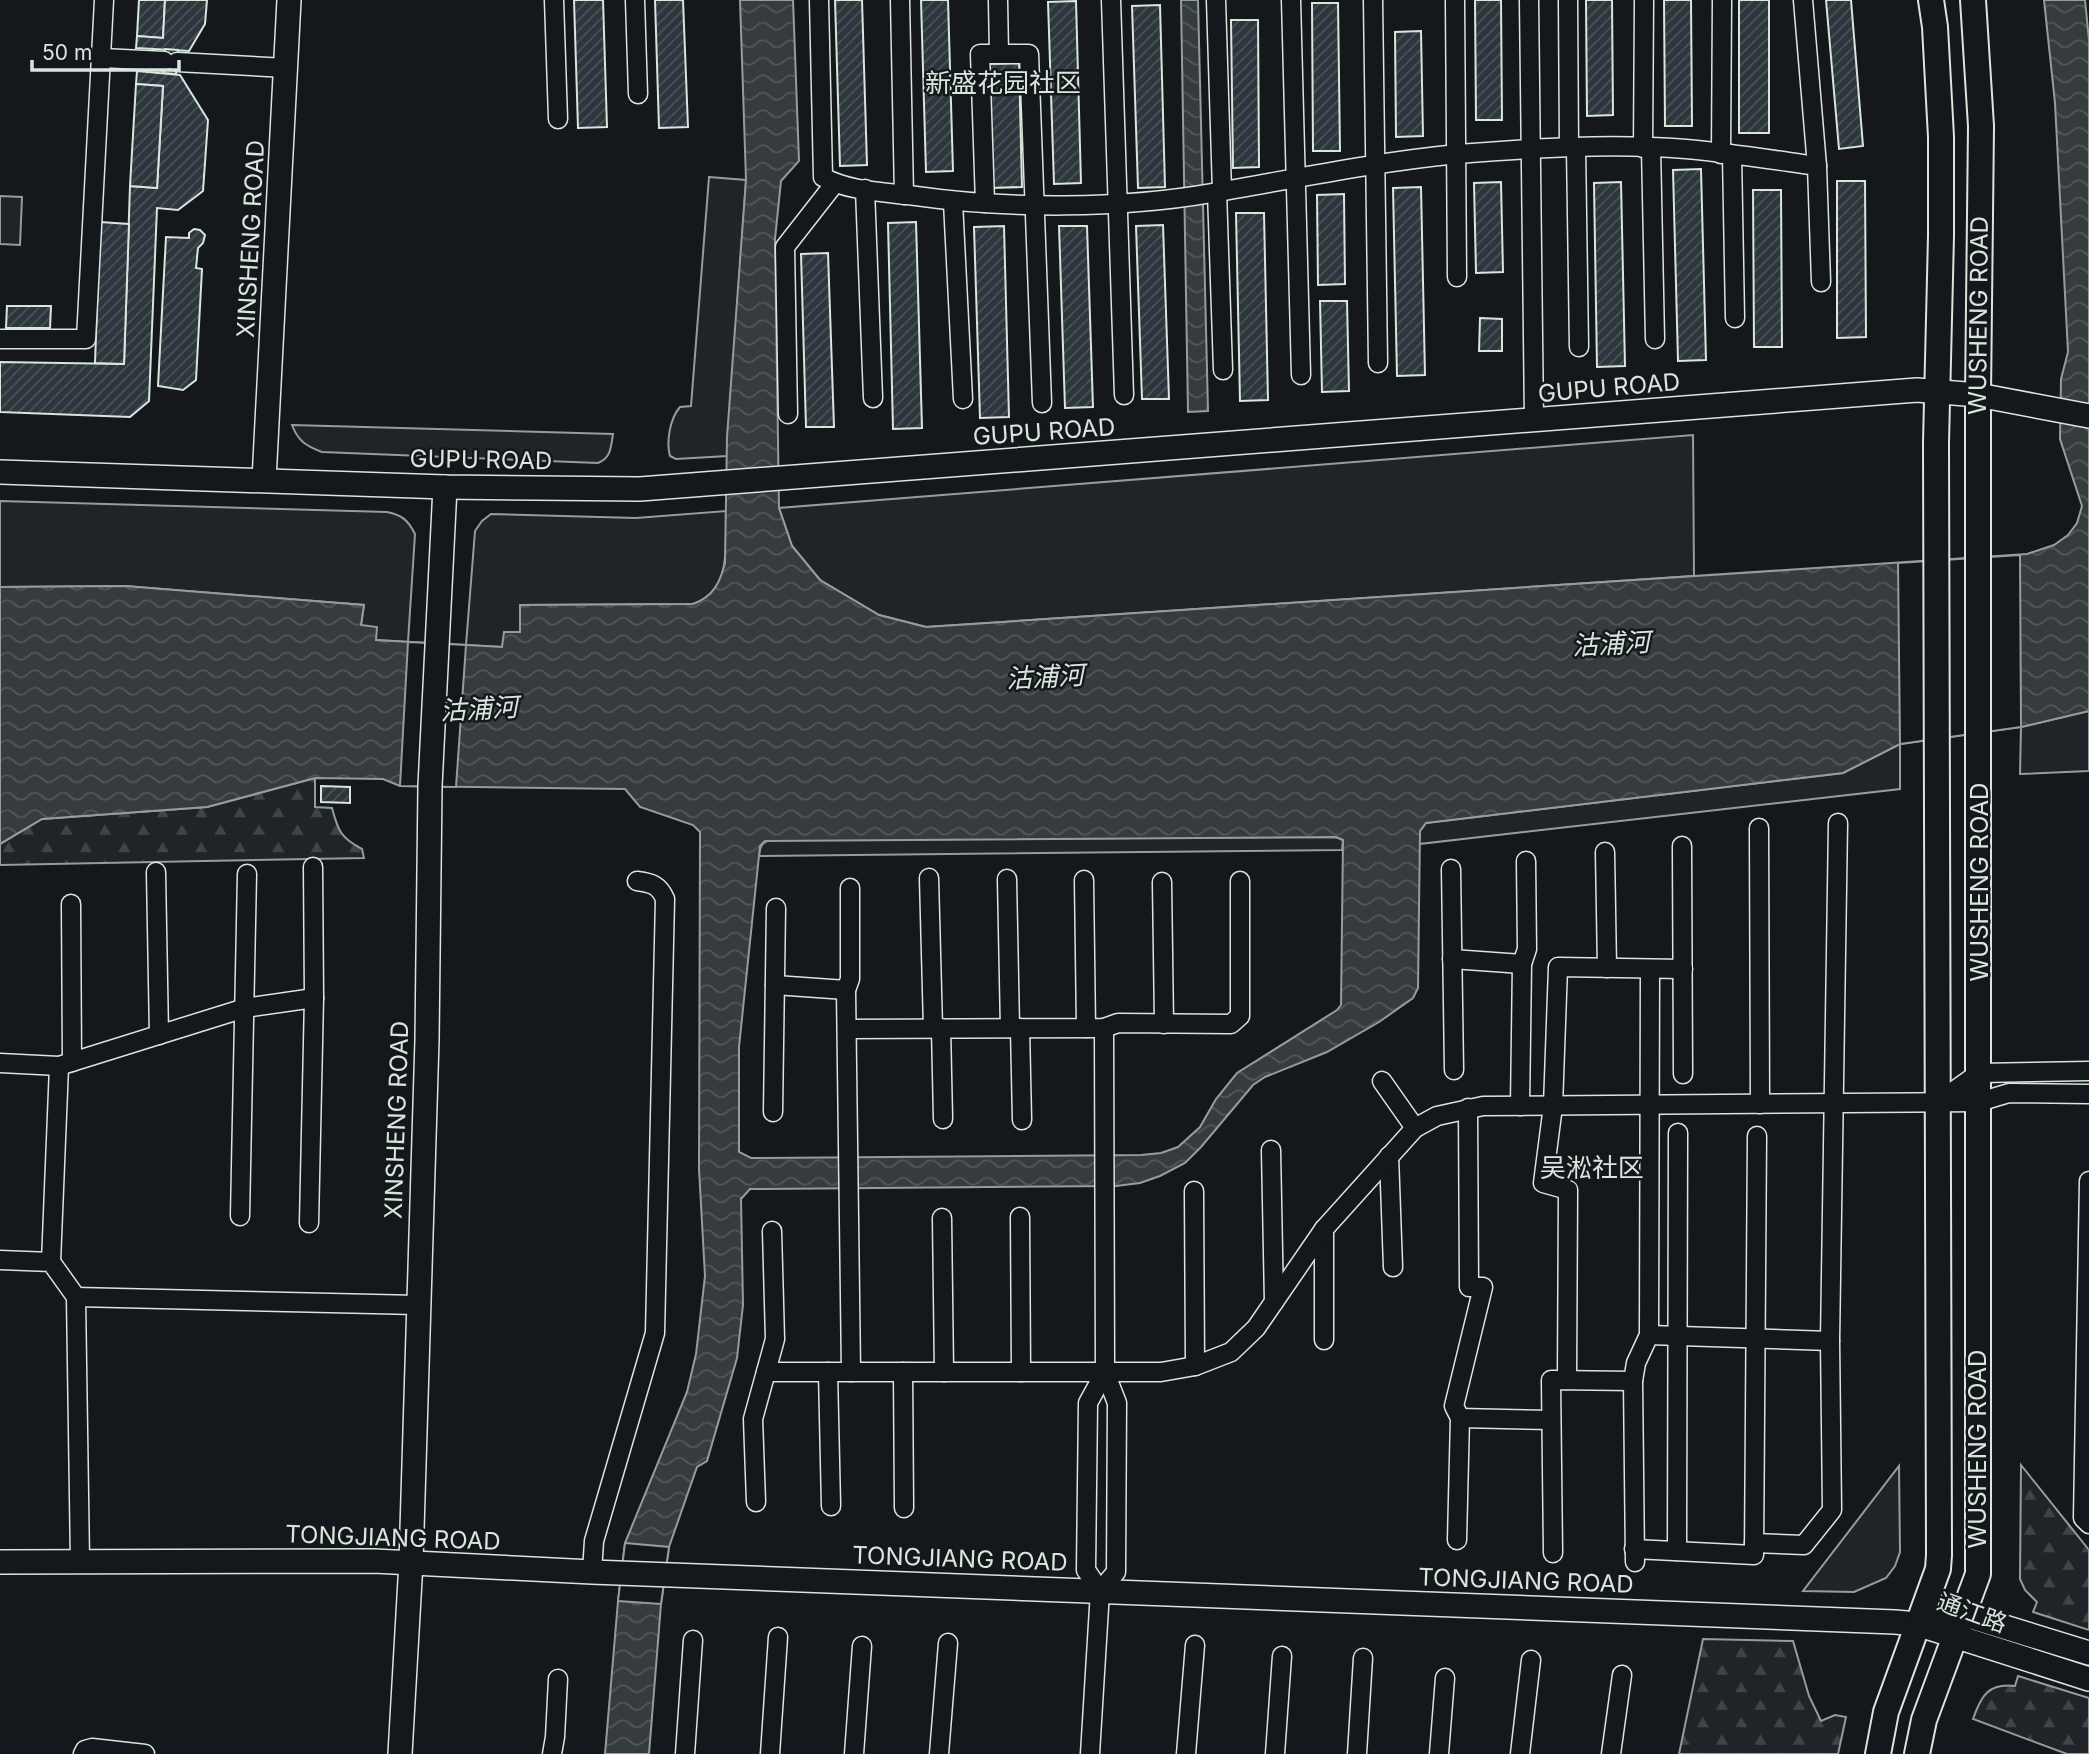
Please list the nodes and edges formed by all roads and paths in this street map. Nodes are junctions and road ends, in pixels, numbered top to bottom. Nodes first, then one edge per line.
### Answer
1 (104, 0) edge
2 (289, 0) edge
3 (554, 0) edge
4 (635, 0) edge
5 (819, 0) edge
6 (900, 0) edge
7 (998, 0) edge
8 (1111, 0) edge
9 (1216, 0) edge
10 (1291, 0) edge
11 (1373, 0) edge
12 (1455, 0) edge
13 (1529, 0) edge
14 (1568, 0) edge
15 (1644, 0) edge
16 (1722, 0) edge
17 (1803, 0) edge
18 (1931, 0) edge
19 (1973, 0) edge
20 (999, 54) junction
21 (102, 58) junction
22 (286, 68) junction
23 (638, 94) dead end
24 (558, 119) dead end
25 (1572, 147) junction
26 (1647, 148) junction
27 (1531, 149) junction
28 (1726, 154) junction
29 (1456, 155) junction
30 (1375, 164) junction
31 (1817, 166) junction
32 (1295, 178) junction
33 (835, 183) junction
34 (865, 189) junction
35 (1216, 192) junction
36 (904, 195) junction
37 (953, 202) junction
38 (985, 203) junction
39 (1116, 203) junction
40 (1035, 204) junction
41 (1457, 277) dead end
42 (1821, 282) dead end
43 (1735, 318) dead end
44 (0, 339) edge
45 (1655, 339) dead end
46 (1579, 347) dead end
47 (1378, 363) dead end
48 (1223, 370) dead end
49 (1301, 376) dead end
50 (1937, 391) junction
51 (1124, 395) dead end
52 (1978, 395) junction
53 (873, 398) dead end
54 (963, 399) dead end
55 (1042, 403) dead end
56 (788, 414) dead end
57 (2089, 416) edge
58 (1534, 420) junction
59 (0, 472) edge
60 (264, 480) junction
61 (445, 487) junction
62 (1838, 823) dead end
63 (1759, 828) dead end
64 (1682, 846) dead end
65 (1605, 852) dead end
66 (1526, 861) dead end
67 (313, 867) dead end
68 (1451, 869) dead end
69 (156, 872) dead end
70 (247, 874) dead end
71 (929, 878) dead end
72 (1007, 879) dead end
73 (1084, 880) dead end
74 (637, 881) dead end
75 (1240, 881) dead end
76 (1161, 882) dead end
77 (850, 888) dead end
78 (71, 904) dead end
79 (776, 908) dead end
80 (1452, 959) junction
81 (1522, 964) junction
82 (1607, 968) junction
83 (1650, 969) junction
84 (1683, 969) junction
85 (775, 985) junction
86 (846, 990) junction
87 (314, 998) junction
88 (245, 1008) junction
89 (1164, 1024) junction
90 (937, 1028) junction
91 (1015, 1028) junction
92 (1095, 1028) junction
93 (847, 1029) junction
94 (159, 1035) junction
95 (0, 1063) edge
96 (65, 1064) junction
97 (1454, 1070) dead end
98 (2089, 1070) edge
99 (1979, 1073) junction
100 (1684, 1074) dead end
101 (1382, 1081) dead end
102 (2089, 1094) edge
103 (1979, 1102) junction
104 (1937, 1103) junction
105 (1760, 1104) junction
106 (1834, 1104) junction
107 (1651, 1105) junction
108 (1520, 1106) junction
109 (1553, 1106) junction
110 (1468, 1108) junction
111 (773, 1112) dead end
112 (943, 1119) dead end
113 (1022, 1120) dead end
114 (1415, 1128) junction
115 (1678, 1133) dead end
116 (1757, 1136) dead end
117 (1271, 1150) dead end
118 (1389, 1156) junction
119 (2089, 1181) edge
120 (1194, 1191) dead end
121 (240, 1216) dead end
122 (1020, 1217) dead end
123 (943, 1218) dead end
124 (309, 1223) dead end
125 (1324, 1229) junction
126 (772, 1231) dead end
127 (0, 1259) edge
128 (51, 1262) junction
129 (1393, 1267) dead end
130 (76, 1297) junction
131 (1274, 1302) junction
132 (417, 1305) junction
133 (1649, 1335) junction
134 (1678, 1336) junction
135 (1755, 1338) junction
136 (1324, 1340) dead end
137 (1830, 1341) junction
138 (1195, 1366) junction
139 (828, 1372) junction
140 (851, 1372) junction
141 (903, 1372) junction
142 (944, 1372) junction
143 (1021, 1372) junction
144 (1105, 1372) junction
145 (766, 1373) junction
146 (1567, 1380) junction
147 (1633, 1381) junction
148 (1460, 1418) junction
149 (1551, 1420) junction
150 (756, 1502) dead end
151 (831, 1506) dead end
152 (904, 1507) dead end
153 (2089, 1524) edge
154 (1457, 1541) dead end
155 (1754, 1543) junction
156 (1677, 1551) junction
157 (1553, 1553) dead end
158 (0, 1562) edge
159 (80, 1562) junction
160 (411, 1562) junction
161 (592, 1572) junction
162 (1100, 1591) junction
163 (1962, 1614) junction
164 (1917, 1624) junction
165 (778, 1637) dead end
166 (1954, 1637) junction
167 (693, 1640) dead end
168 (948, 1643) dead end
169 (1195, 1645) dead end
170 (862, 1646) dead end
171 (2089, 1653) edge
172 (1282, 1656) dead end
173 (1363, 1658) dead end
174 (1531, 1660) dead end
175 (1622, 1675) dead end
176 (1445, 1678) dead end
177 (558, 1679) dead end
178 (2089, 1679) edge
179 (83, 1754) edge
180 (145, 1754) edge
181 (400, 1754) edge
182 (552, 1754) edge
183 (685, 1754) edge
184 (770, 1754) edge
185 (854, 1754) edge
186 (939, 1754) edge
187 (1090, 1754) edge
188 (1186, 1754) edge
189 (1275, 1754) edge
190 (1357, 1754) edge
191 (1439, 1754) edge
192 (1520, 1754) edge
193 (1611, 1754) edge
194 (1878, 1754) edge
195 (1917, 1754) edge

1 - 21 street
2 - 22 street, XINSHENG ROAD
3 - 24 street
4 - 23 street
5 - 33 street
6 - 36 street
7 - 20 street
8 - 39 street
9 - 35 street
10 - 32 street
11 - 30 street
12 - 29 street
13 - 27 street
14 - 25 street
15 - 26 street
16 - 28 street
17 - 31 street
18 - 50 main road, WUSHENG ROAD
19 - 52 main road, WUSHENG ROAD
20 - 38 street
20 - 40 street
21 - 22 street
21 - 44 street
22 - 60 street, XINSHENG ROAD
25 - 26 street
25 - 27 street
25 - 46 street
26 - 28 street
26 - 45 street
27 - 29 street
27 - 58 street
28 - 31 street
28 - 43 street
29 - 30 street
29 - 41 street
30 - 32 street
30 - 47 street
31 - 42 street
32 - 35 street
32 - 49 street
33 - 34 street
33 - 56 street
34 - 36 street
34 - 53 street
35 - 39 street
35 - 48 street
36 - 37 street
37 - 38 street
37 - 54 street
38 - 40 street
39 - 40 street
39 - 51 street
40 - 55 street
50 - 52 street, GUPU ROAD
50 - 58 street, GUPU ROAD
50 - 104 main road, WUSHENG ROAD
52 - 57 street, GUPU ROAD
52 - 99 main road, WUSHENG ROAD
58 - 61 street, GUPU ROAD
59 - 60 street, GUPU ROAD
60 - 61 street, GUPU ROAD
61 - 132 street, XINSHENG ROAD
62 - 106 street
63 - 105 street
64 - 84 street
65 - 82 street
66 - 81 street
67 - 87 street
68 - 80 street
69 - 94 street
70 - 88 street
71 - 90 street
72 - 91 street
73 - 92 street
74 - 161 street
75 - 89 street
76 - 89 street
77 - 86 street
78 - 96 street
79 - 85 street
80 - 81 street
80 - 97 street
81 - 108 street
82 - 83 street
82 - 109 street
83 - 84 street
83 - 107 street
84 - 100 street
85 - 86 street
85 - 111 street
86 - 93 street
87 - 88 street
87 - 124 street
88 - 94 street
88 - 121 street
89 - 92 street
90 - 91 street
90 - 93 street
90 - 112 street
91 - 92 street
91 - 113 street
92 - 144 street
93 - 140 street
94 - 96 street
95 - 96 street
96 - 128 street
98 - 99 street
99 - 103 main road, WUSHENG ROAD
99 - 104 street
101 - 114 street
102 - 103 street
103 - 104 street
103 - 163 main road, WUSHENG ROAD
104 - 106 street
104 - 164 main road, WUSHENG ROAD
105 - 106 street
105 - 107 street
106 - 137 street
107 - 109 street
107 - 133 street
108 - 109 street
108 - 110 street
109 - 146 street
110 - 114 street
110 - 148 street
114 - 118 street
115 - 134 street
116 - 135 street
117 - 131 street
118 - 125 street
118 - 129 street
119 - 153 street
120 - 138 street
122 - 143 street
123 - 142 street
125 - 131 street
125 - 136 street
126 - 145 street
127 - 128 street
128 - 130 street
130 - 132 street
130 - 159 street
131 - 138 street
132 - 160 street, XINSHENG ROAD
133 - 134 street
133 - 147 street
134 - 135 street
134 - 156 street
135 - 137 street
135 - 155 street
137 - 155 street
138 - 144 street
139 - 140 street
139 - 145 street
139 - 151 street
140 - 141 street
141 - 142 street
141 - 152 street
142 - 143 street
143 - 144 street
144 - 162 street
144 - 162 street
145 - 150 street
146 - 147 street
146 - 149 street
147 - 156 street
148 - 149 street
148 - 154 street
149 - 157 street
155 - 156 street
158 - 159 street, TONGJIANG ROAD
159 - 160 street, TONGJIANG ROAD
160 - 161 street, TONGJIANG ROAD
160 - 181 street, XINSHENG ROAD
161 - 162 street, TONGJIANG ROAD
162 - 164 street, TONGJIANG ROAD
162 - 187 street
163 - 164 street, 通江路
163 - 166 main road, WUSHENG ROAD
163 - 171 street, 通江路
164 - 166 street, 通江路
164 - 194 main road, WUSHENG ROAD
165 - 184 street
166 - 178 street, 通江路
166 - 195 main road, WUSHENG ROAD
167 - 183 street
168 - 186 street
169 - 188 street
170 - 185 street
172 - 189 street
173 - 190 street
174 - 192 street
175 - 193 street
176 - 191 street
177 - 182 street
179 - 180 street

